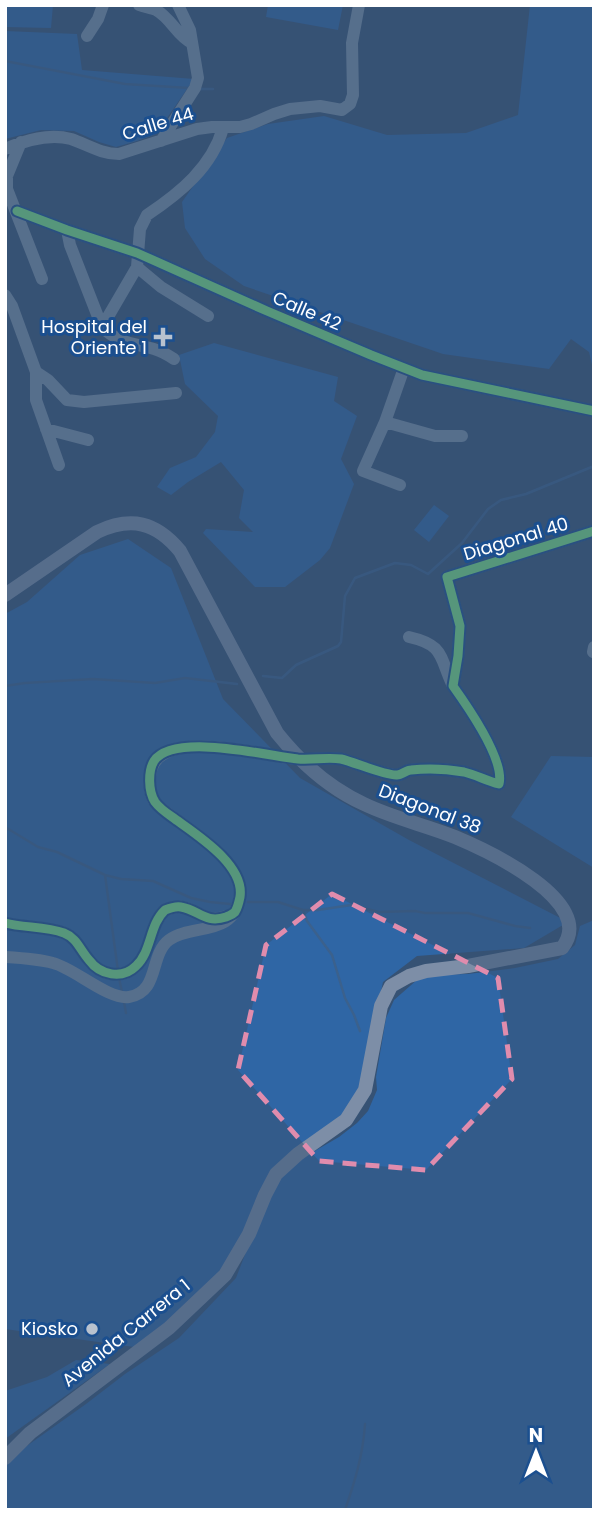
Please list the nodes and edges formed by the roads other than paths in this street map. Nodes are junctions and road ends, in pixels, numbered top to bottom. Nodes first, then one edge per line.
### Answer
1 (103, 5) edge
2 (139, 5) edge
3 (178, 5) edge
4 (359, 5) edge
5 (87, 36) dead end
6 (192, 43) junction
7 (223, 128) junction
8 (161, 141) junction
9 (21, 142) junction
10 (5, 149) edge
11 (17, 211) junction
12 (67, 230) junction
13 (137, 260) junction
14 (177, 272) junction
15 (42, 279) dead end
16 (161, 287) junction
17 (5, 295) edge
18 (208, 316) dead end
19 (102, 327) junction
20 (174, 359) dead end
21 (404, 368) junction
22 (36, 372) junction
23 (176, 393) dead end
24 (594, 411) edge
25 (385, 422) junction
26 (46, 429) junction
27 (461, 436) dead end
28 (88, 440) dead end
29 (59, 465) dead end
30 (400, 485) dead end
31 (594, 531) edge
32 (5, 595) edge
33 (409, 637) dead end
34 (453, 686) junction
35 (299, 759) junction
36 (233, 914) junction
37 (5, 923) edge
38 (5, 957) edge
39 (298, 1154) joint
40 (30, 1433) junction
41 (5, 1448) edge
42 (5, 1458) edge

1 - 5 street
2 - 6 street
3 - 6 street
4 - 7 street, Calle 44
6 - 8 street
7 - 8 street, Calle 44
7 - 13 street
8 - 9 street, Calle 44
9 - 10 street, Calle 44
9 - 11 street
11 - 12 street, Calle 42
11 - 15 street
12 - 13 street, Calle 42
12 - 19 street
13 - 14 street, Calle 42
13 - 16 street
13 - 19 street
14 - 16 street
14 - 21 street, Calle 42
16 - 18 street
17 - 22 street
19 - 20 street
21 - 24 street, Calle 42
21 - 25 street
22 - 23 street
22 - 26 street
25 - 27 street
25 - 30 street
26 - 28 street
26 - 29 street
31 - 34 street, Diagonal 40
32 - 35 main road, Diagonal 38
33 - 34 street
34 - 35 street
35 - 36 street
35 - 39 main road, Diagonal 38
36 - 37 street
36 - 38 street
39 - 40 main road, Avenida Carrera 1
40 - 41 main road
40 - 42 main road, Avenida Carrera 1

